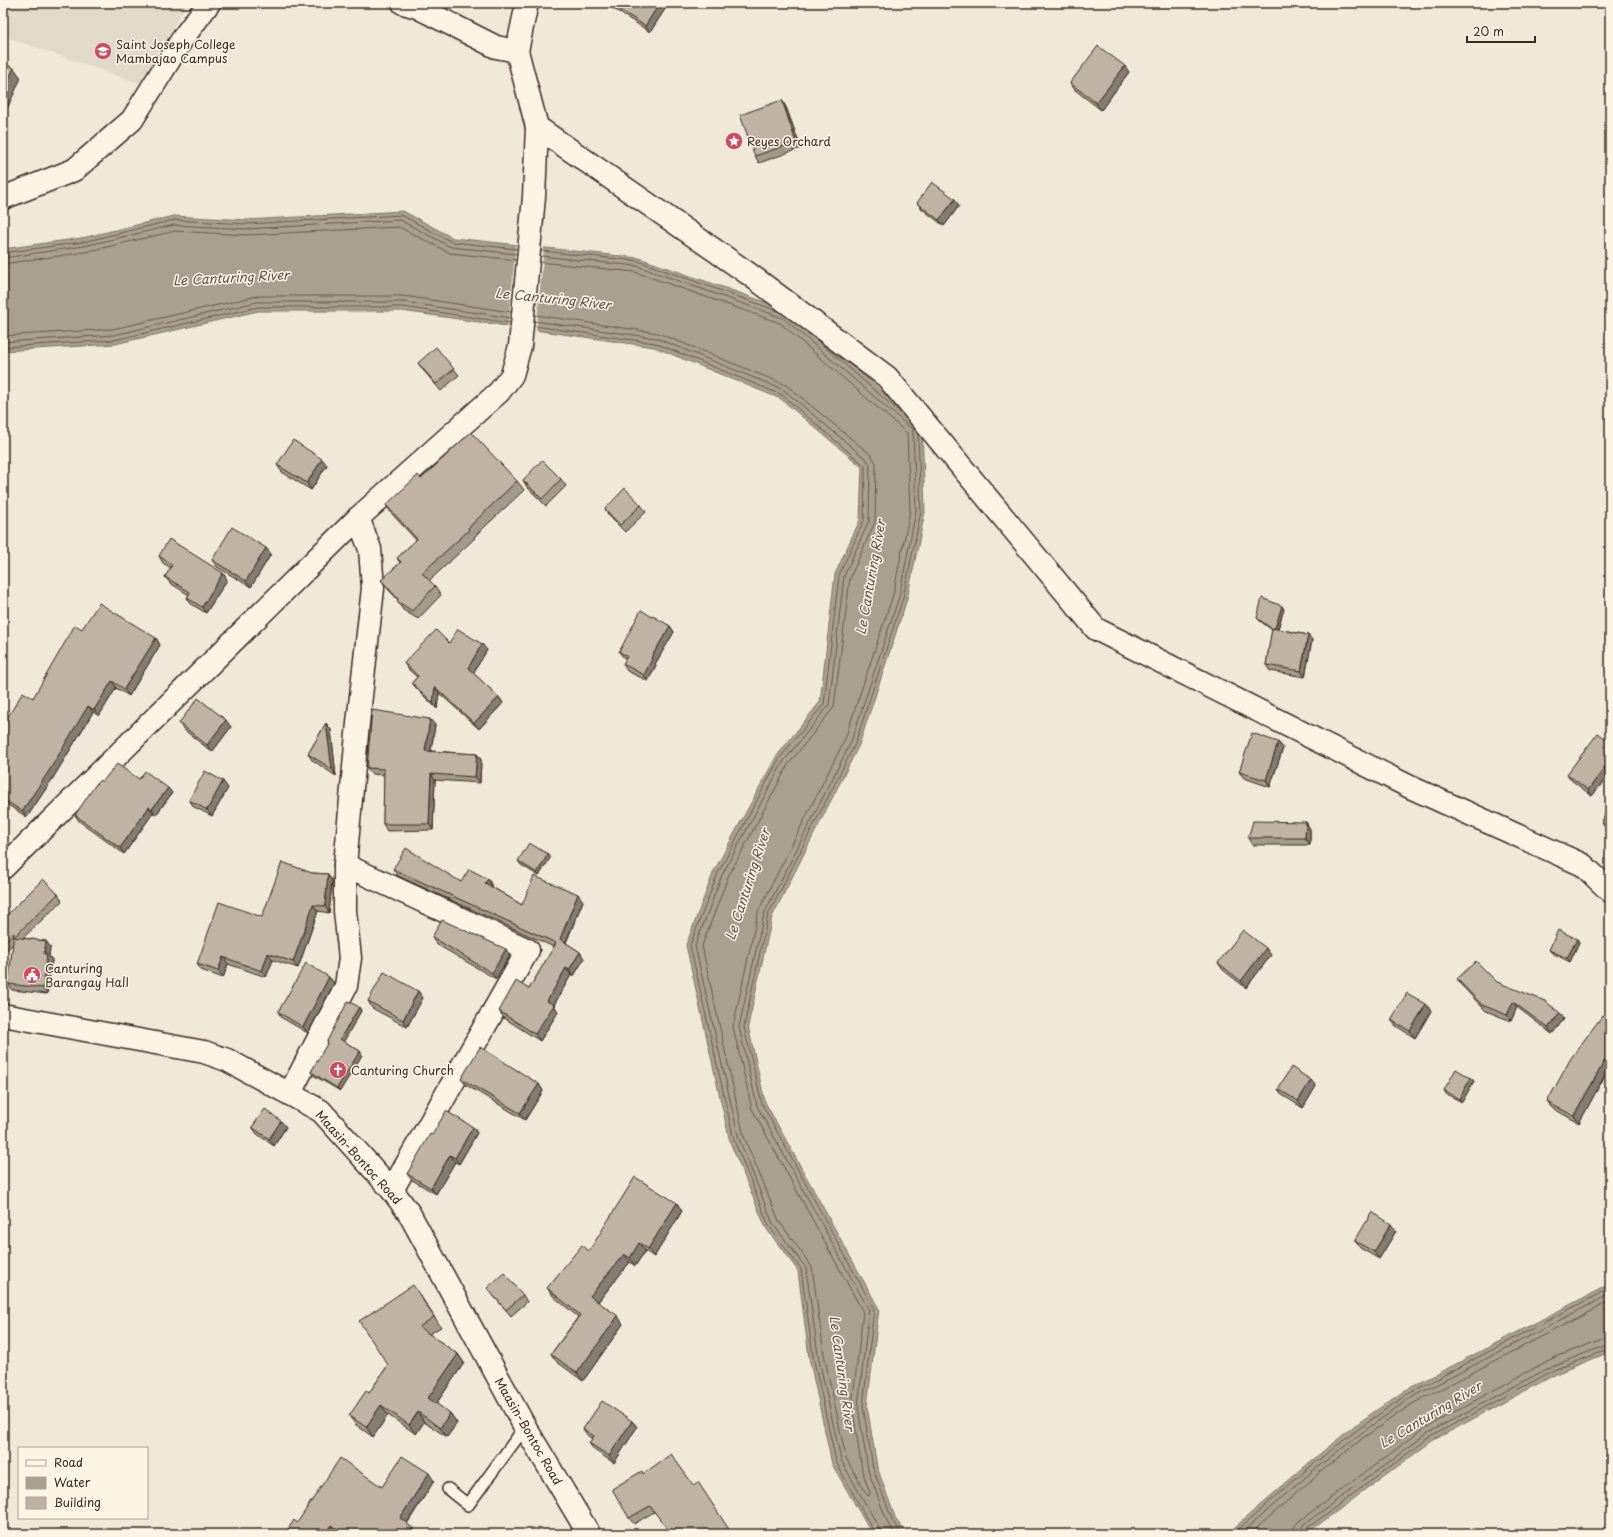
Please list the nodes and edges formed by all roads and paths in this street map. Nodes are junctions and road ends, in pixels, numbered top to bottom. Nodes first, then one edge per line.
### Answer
1 (209, 3) edge
2 (403, 3) edge
3 (527, 3) edge
4 (517, 51) junction
5 (536, 127) junction
6 (3, 198) edge
7 (358, 518) junction
8 (345, 865) junction
9 (3, 868) edge
10 (1610, 891) edge
11 (3, 1015) edge
12 (290, 1093) junction
13 (392, 1190) junction
14 (525, 1427) junction
15 (448, 1489) dead end
16 (589, 1534) edge

1 - 6 street
2 - 4 street
3 - 4 street
4 - 5 street
5 - 7 street
5 - 10 street
7 - 8 street
7 - 9 street
8 - 12 street
8 - 13 street
11 - 12 street, Maasin-Bontoc Road
12 - 13 street, Maasin-Bontoc Road
13 - 14 street, Maasin-Bontoc Road
14 - 15 lane
14 - 16 street, Maasin-Bontoc Road

